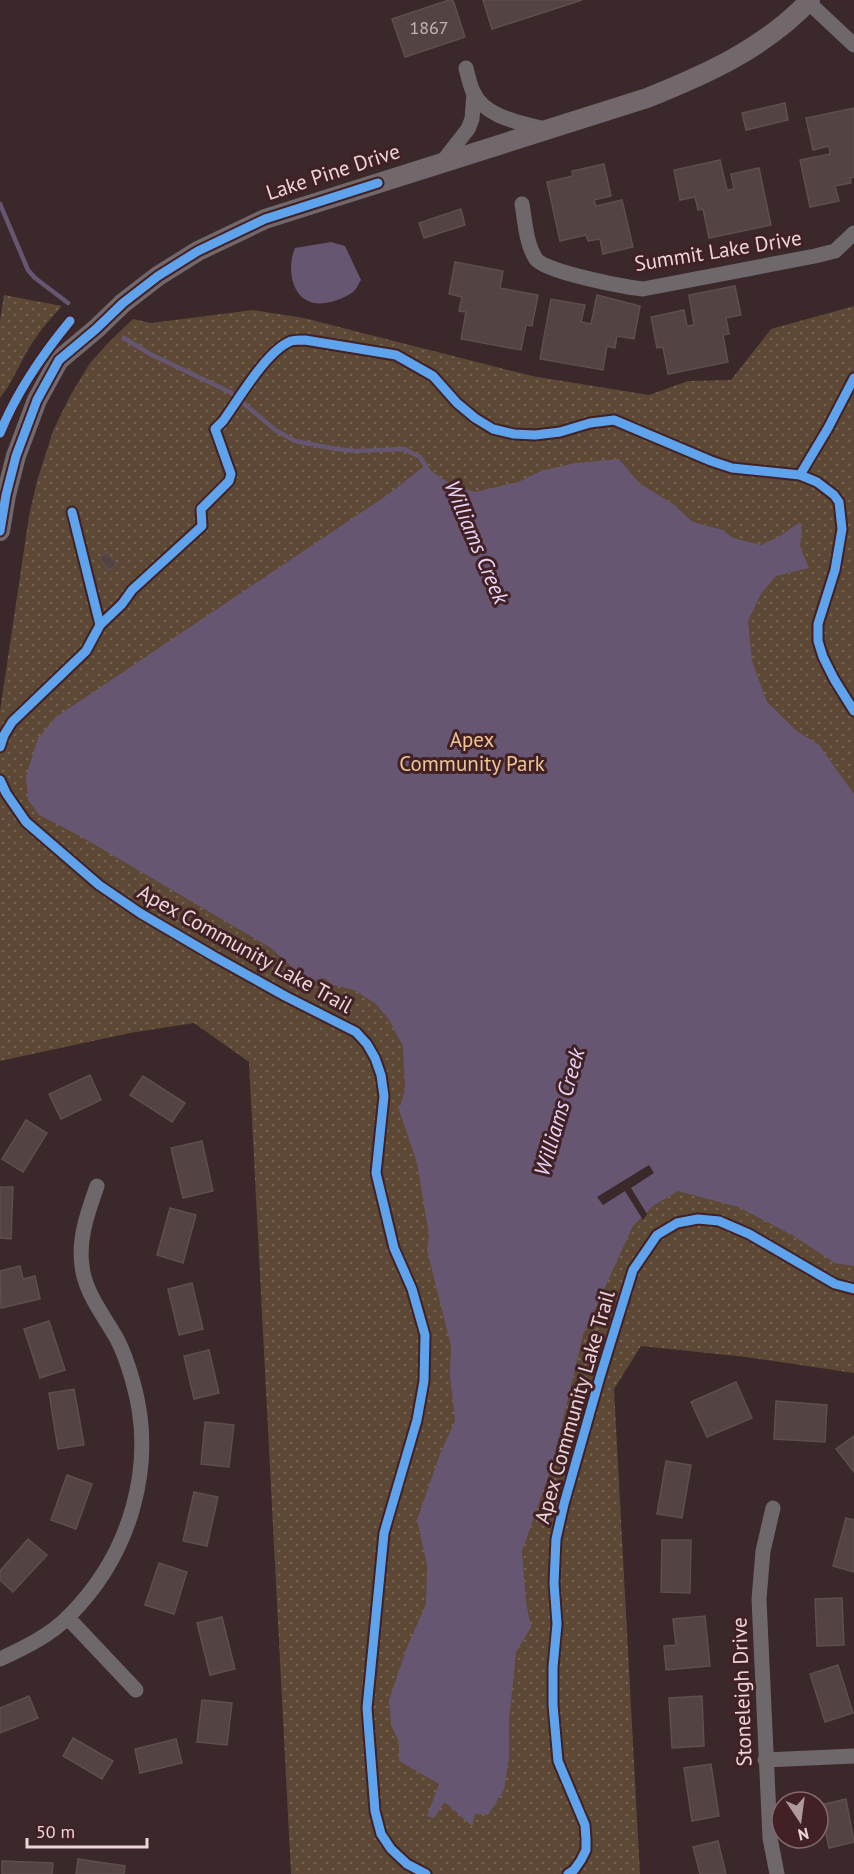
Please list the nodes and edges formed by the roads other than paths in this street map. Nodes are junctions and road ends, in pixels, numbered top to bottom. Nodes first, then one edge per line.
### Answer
1 (808, 1) edge
2 (854, 45) edge
3 (466, 68) dead end
4 (474, 93) junction
5 (544, 129) junction
6 (443, 161) junction
7 (522, 204) dead end
8 (854, 233) edge
9 (0, 531) edge
10 (97, 1186) dead end
11 (773, 1508) dead end
12 (68, 1618) junction
13 (0, 1659) edge
14 (136, 1690) dead end
15 (854, 1756) edge
16 (765, 1760) junction
17 (777, 1874) edge

1 - 2 street
1 - 5 main road, Lake Pine Drive
3 - 4 street
4 - 5 street
4 - 6 street
5 - 6 main road, Lake Pine Drive
6 - 9 main road, Lake Pine Drive
7 - 8 street, Summit Lake Drive
10 - 12 street
11 - 16 street, Stoneleigh Drive
12 - 13 street
12 - 14 street
15 - 16 street
16 - 17 street, Stoneleigh Drive

